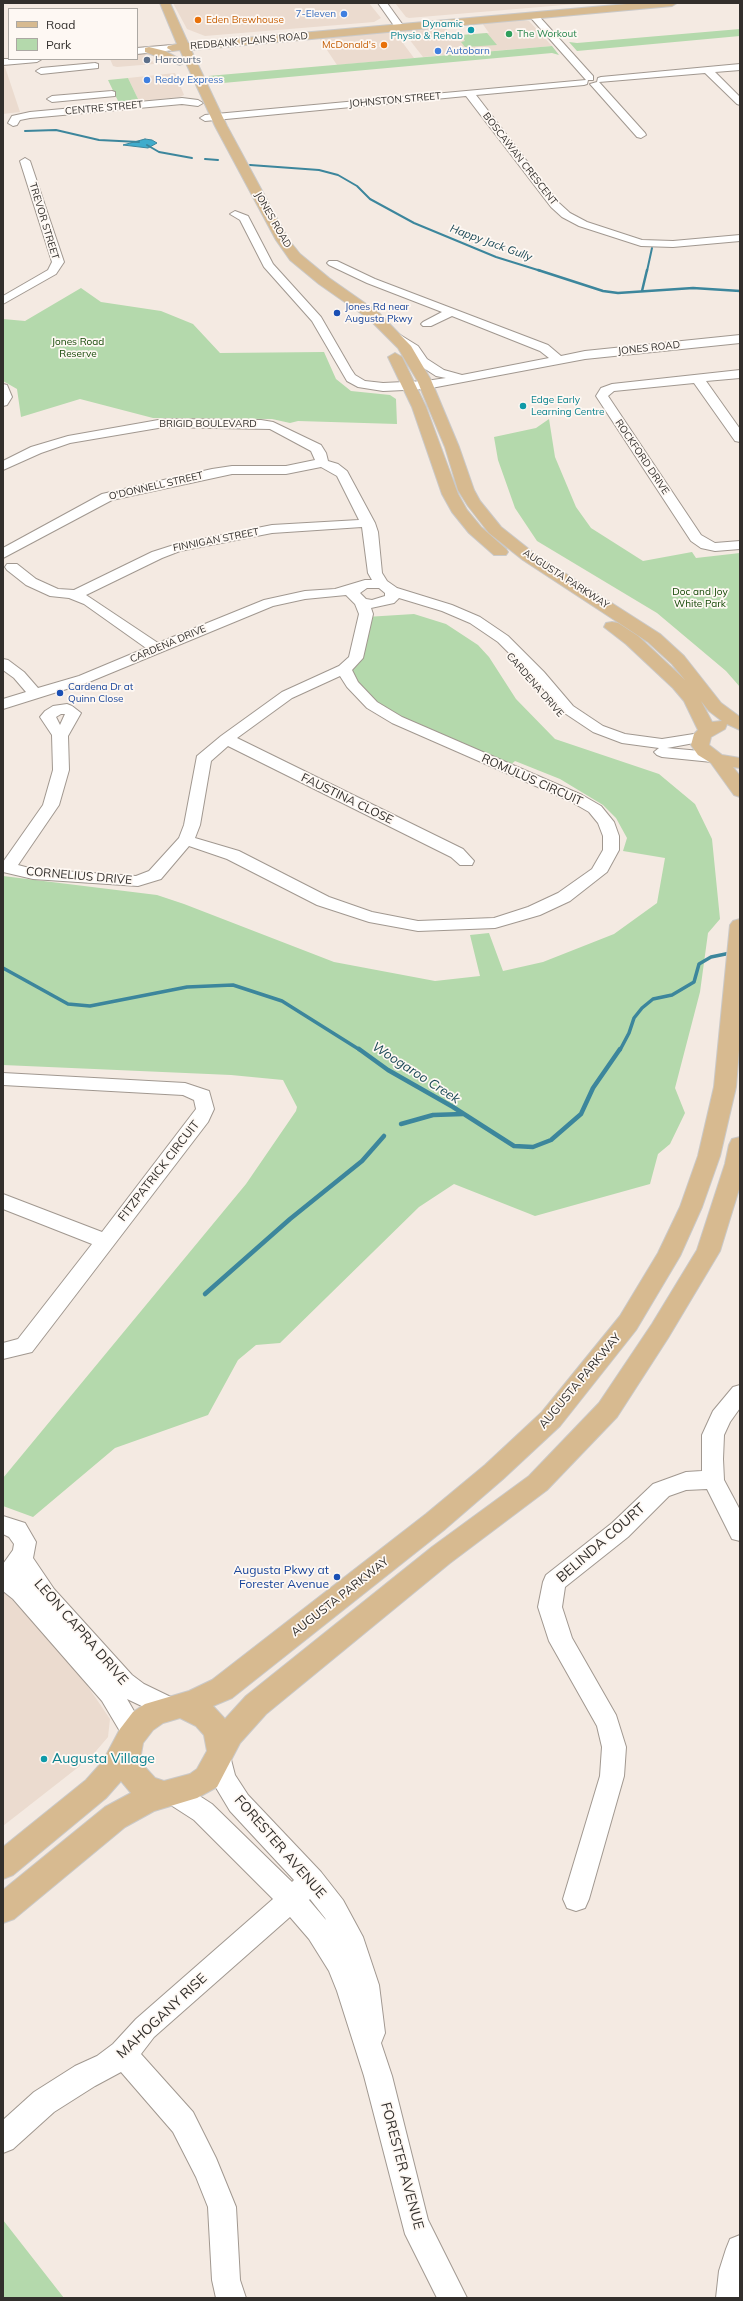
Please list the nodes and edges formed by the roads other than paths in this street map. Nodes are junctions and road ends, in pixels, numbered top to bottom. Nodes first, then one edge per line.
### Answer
1 (165, 3) edge
2 (382, 3) edge
3 (627, 3) edge
4 (672, 3) edge
5 (534, 14) junction
6 (169, 15) junction
7 (398, 25) junction
8 (290, 33) junction
9 (343, 33) junction
10 (209, 40) junction
11 (173, 42) junction
12 (138, 46) edge
13 (149, 50) junction
14 (138, 51) edge
15 (26, 60) edge
16 (3, 62) edge
17 (180, 62) junction
18 (95, 66) dead end
19 (740, 68) edge
20 (708, 70) junction
21 (41, 71) dead end
22 (592, 81) junction
23 (81, 93) junction
24 (469, 93) junction
25 (112, 94) dead end
26 (52, 99) dead end
27 (196, 100) junction
28 (740, 102) edge
29 (88, 110) junction
30 (211, 118) junction
31 (13, 123) dead end
32 (641, 135) dead end
33 (25, 161) dead end
34 (235, 214) dead end
35 (740, 238) edge
36 (334, 269) dead end
37 (3, 301) edge
38 (452, 312) junction
39 (427, 324) dead end
40 (397, 338) junction
41 (740, 339) edge
42 (557, 360) junction
43 (740, 374) edge
44 (457, 376) junction
45 (698, 379) junction
46 (422, 387) junction
47 (3, 388) edge
48 (3, 402) edge
49 (740, 438) edge
50 (322, 463) junction
51 (3, 466) edge
52 (368, 523) junction
53 (740, 545) edge
54 (3, 554) edge
55 (8, 566) edge
56 (383, 590) junction
57 (74, 594) junction
58 (360, 597) junction
59 (156, 649) junction
60 (3, 663) edge
61 (344, 669) junction
62 (36, 695) junction
63 (3, 704) edge
64 (740, 725) edge
65 (60, 733) dead end
66 (704, 734) junction
67 (226, 739) junction
68 (714, 758) junction
69 (740, 763) edge
70 (740, 791) edge
71 (186, 840) junction
72 (466, 861) dead end
73 (6, 867) edge
74 (740, 925) edge
75 (3, 1079) edge
76 (740, 1145) edge
77 (3, 1201) edge
78 (104, 1241) junction
79 (3, 1351) edge
80 (740, 1393) edge
81 (713, 1480) junction
82 (3, 1525) edge
83 (740, 1532) edge
84 (12, 1565) edge
85 (3, 1577) edge
86 (174, 1707) junction
87 (130, 1738) junction
88 (220, 1752) junction
89 (168, 1793) junction
90 (3, 1865) edge
91 (312, 1881) junction
92 (576, 1899) dead end
93 (292, 1900) junction
94 (3, 1909) edge
95 (123, 2054) junction
96 (378, 2076) junction
97 (3, 2138) edge
98 (740, 2249) edge
99 (231, 2298) edge
100 (452, 2298) edge
101 (731, 2298) edge

1 - 6 main road, REDBANK PLAINS ROAD
2 - 7 street
3 - 5 main road, REDBANK PLAINS ROAD
4 - 5 main road, REDBANK PLAINS ROAD
5 - 7 main road, REDBANK PLAINS ROAD
5 - 22 street
6 - 10 main road
6 - 11 main road, REDBANK PLAINS ROAD
7 - 8 main road, REDBANK PLAINS ROAD
7 - 9 main road, REDBANK PLAINS ROAD
8 - 9 main road
8 - 10 main road, REDBANK PLAINS ROAD
9 - 11 main road, REDBANK PLAINS ROAD
10 - 11 main road, REDBANK PLAINS ROAD
11 - 12 main road
11 - 13 street
11 - 17 main road, JONES ROAD
11 - 30 main road, JONES ROAD
13 - 14 street
13 - 17 main road
15 - 16 street
17 - 27 main road, JONES ROAD
18 - 21 street
19 - 20 street, JOHNSTON STREET
20 - 22 street, JOHNSTON STREET
20 - 28 street
22 - 24 street, JOHNSTON STREET
22 - 32 street
23 - 25 street
23 - 26 street
23 - 29 street
24 - 30 street, JOHNSTON STREET
24 - 35 street, BOSCAWAN CRESCENT
27 - 29 street, CENTRE STREET
27 - 30 main road, JONES ROAD
29 - 31 street, CENTRE STREET
30 - 40 main road, JONES ROAD
30 - 46 main road, JONES ROAD
33 - 37 street, TREVOR STREET
34 - 46 street
36 - 38 street
38 - 39 street
38 - 42 street
40 - 44 street
40 - 46 main road, JONES ROAD
41 - 42 street, JONES ROAD
42 - 44 street, JONES ROAD
42 - 46 street, JONES ROAD
43 - 45 street, ROCKFORD DRIVE
44 - 46 street, JONES ROAD
45 - 49 street
45 - 53 street, ROCKFORD DRIVE
46 - 64 main road, AUGUSTA PARKWAY
46 - 66 main road, AUGUSTA PARKWAY
47 - 48 street
50 - 51 street, BRIGID BOULEVARD
50 - 52 street
50 - 54 street, O'DONNELL STREET
52 - 56 street
52 - 57 street, FINNIGAN STREET
55 - 57 street
56 - 58 street
56 - 58 street, CARDENA DRIVE
56 - 66 street, CARDENA DRIVE
56 - 68 street, CARDENA DRIVE
57 - 59 street
58 - 59 street, CARDENA DRIVE
58 - 61 street, CORNELIUS DRIVE
59 - 62 street, CARDENA DRIVE
60 - 62 street
61 - 67 street, CORNELIUS DRIVE
61 - 71 street, ROMULUS CIRCUIT
62 - 63 street, CARDENA DRIVE
64 - 66 main road
65 - 73 street
66 - 68 main road, AUGUSTA PARKWAY
67 - 71 street, CORNELIUS DRIVE
67 - 72 street, FAUSTINA CLOSE
68 - 69 main road
68 - 70 main road
71 - 73 street, CORNELIUS DRIVE
74 - 86 main road, AUGUSTA PARKWAY
75 - 78 street, FITZPATRICK CIRCUIT
76 - 88 main road
77 - 78 street
78 - 79 street, FITZPATRICK CIRCUIT
80 - 81 street
81 - 83 street
81 - 92 street, BELINDA COURT
82 - 84 street
84 - 86 street, LEON CAPRA DRIVE
85 - 87 street, LEON CAPRA DRIVE
86 - 87 main road
86 - 88 main road
87 - 89 main road
87 - 90 main road
88 - 89 main road
88 - 91 street, FORESTER AVENUE
89 - 93 street, FORESTER AVENUE
89 - 94 main road
91 - 93 street, MAHOGANY RISE
91 - 96 street, FORESTER AVENUE
93 - 95 street, MAHOGANY RISE
93 - 96 street, FORESTER AVENUE
95 - 97 street, MAHOGANY RISE
95 - 99 street
96 - 100 street, FORESTER AVENUE
98 - 101 street

